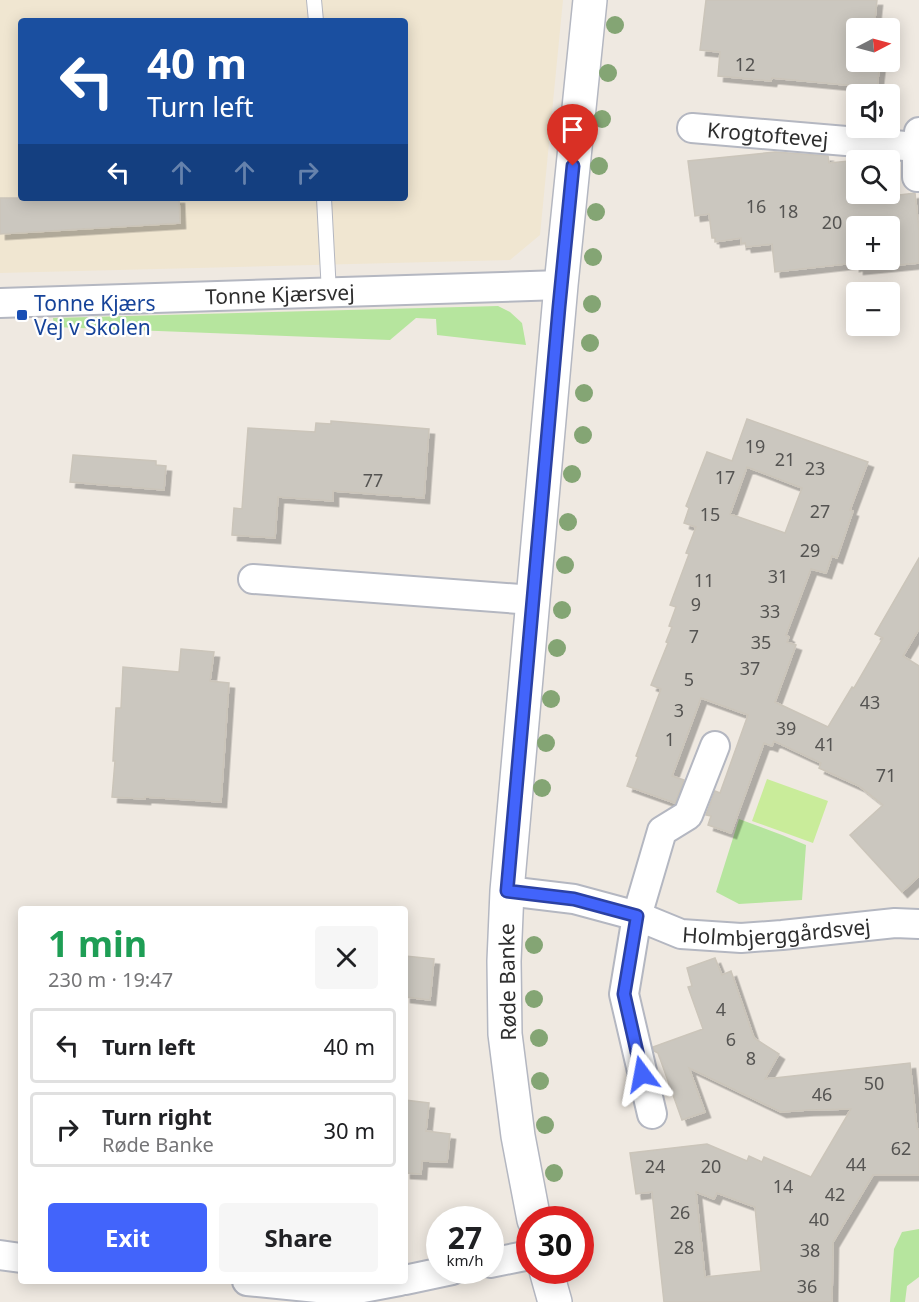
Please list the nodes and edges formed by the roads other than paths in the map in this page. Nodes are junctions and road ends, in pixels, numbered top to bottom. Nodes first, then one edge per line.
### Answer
1 (315, 0) edge
2 (590, 0) edge
3 (315, 18) edge
4 (692, 128) dead end
5 (918, 140) edge
6 (919, 177) edge
7 (324, 201) edge
8 (561, 285) junction
9 (329, 293) junction
10 (0, 303) edge
11 (253, 579) dead end
12 (533, 600) junction
13 (715, 746) dead end
14 (507, 891) junction
15 (637, 916) junction
16 (919, 924) edge
17 (652, 1114) dead end
18 (531, 1206) edge
19 (0, 1256) edge
20 (18, 1258) edge
21 (426, 1276) edge
22 (408, 1279) edge
23 (244, 1284) edge
24 (276, 1284) edge
25 (384, 1284) edge
26 (550, 1284) edge
27 (241, 1302) edge
28 (555, 1302) edge

1 - 3 lane
2 - 8 street, Røde Banke
4 - 5 street, Krogtoftevej
5 - 6 street, Krogtoftevej
7 - 9 lane
8 - 9 street, Tonne Kjærsvej
8 - 12 street, Røde Banke
9 - 10 street, Tonne Kjærsvej
11 - 12 street
12 - 14 street, Røde Banke
13 - 15 street
14 - 15 street, Holmbjerggårdsvej
14 - 18 street, Røde Banke
15 - 16 street, Holmbjerggårdsvej
15 - 17 street
19 - 20 street
21 - 22 street
23 - 27 street
24 - 25 street
26 - 28 street

